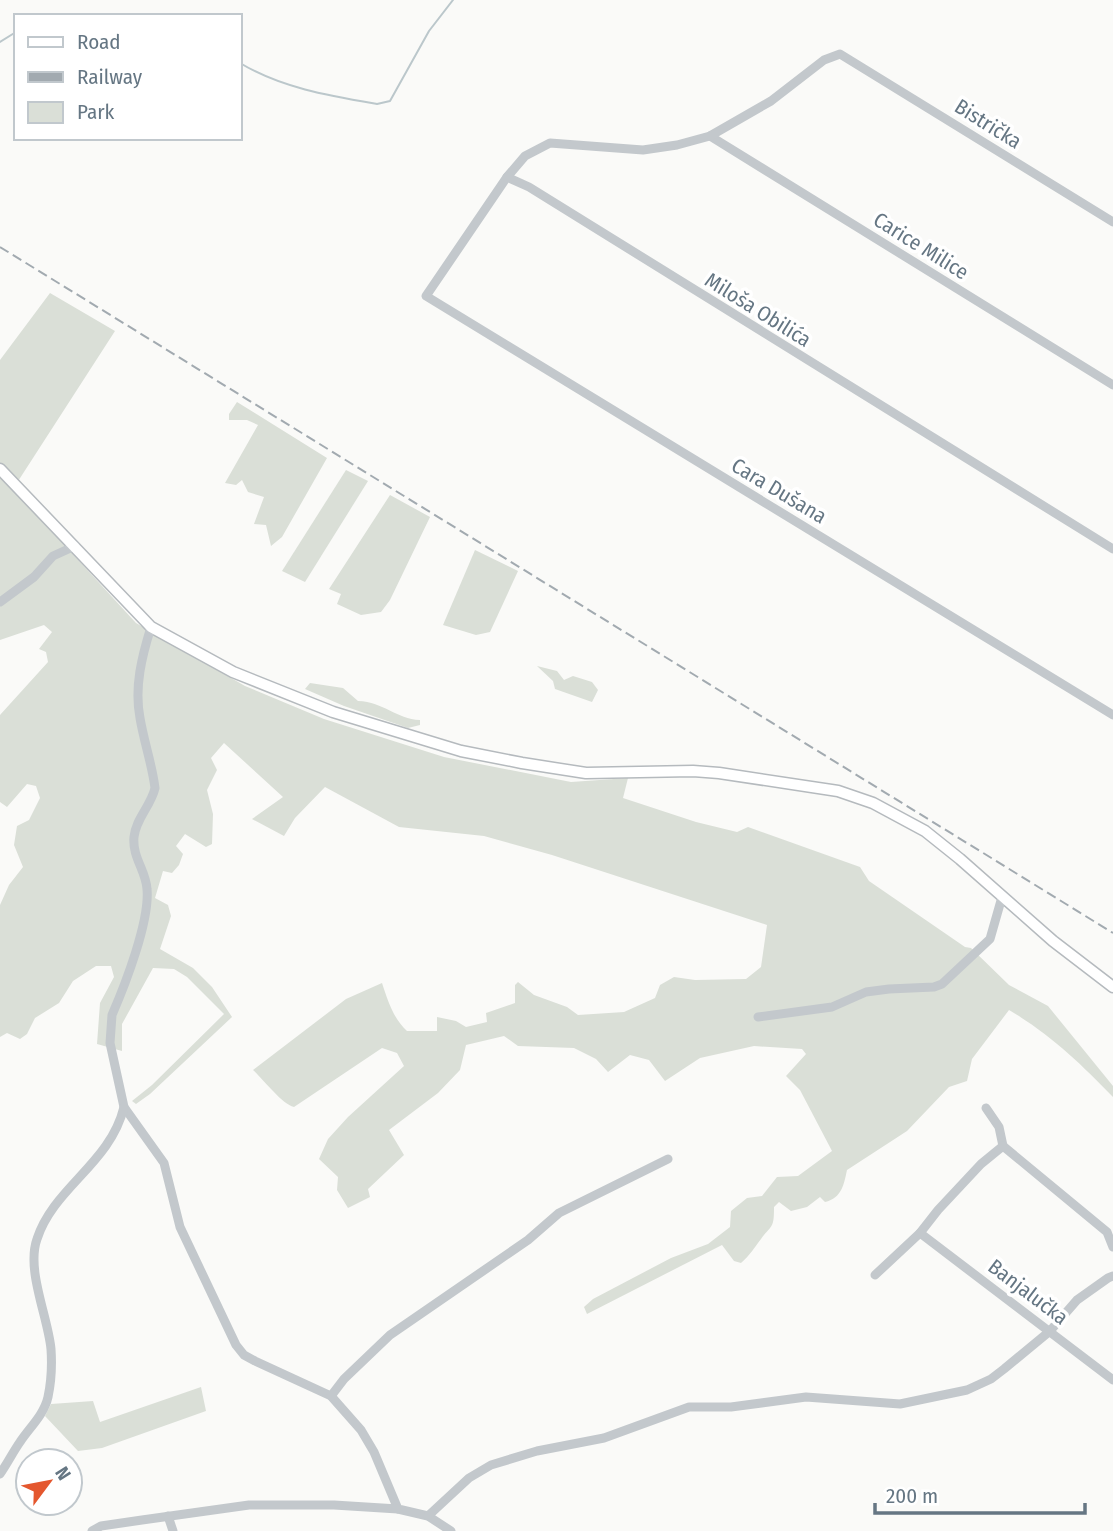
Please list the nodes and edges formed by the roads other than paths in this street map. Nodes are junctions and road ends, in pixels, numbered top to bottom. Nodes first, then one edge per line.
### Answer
1 (710, 135) junction
2 (507, 177) junction
3 (1113, 222) edge
4 (1113, 385) edge
5 (0, 469) edge
6 (75, 546) junction
7 (1113, 549) edge
8 (0, 602) edge
9 (150, 627) junction
10 (1113, 715) edge
11 (1002, 897) junction
12 (1113, 987) edge
13 (758, 1017) dead end
14 (124, 1107) junction
15 (986, 1108) dead end
16 (1003, 1146) junction
17 (668, 1159) dead end
18 (920, 1233) junction
19 (1113, 1247) edge
20 (875, 1275) dead end
21 (1113, 1276) edge
22 (1050, 1331) junction
23 (1113, 1380) edge
24 (331, 1396) junction
25 (0, 1474) edge
26 (391, 1494) junction
27 (379, 1507) junction
28 (398, 1508) junction
29 (168, 1516) junction
30 (428, 1516) junction
31 (92, 1531) edge
32 (173, 1531) edge
33 (451, 1531) edge

1 - 2 street
1 - 3 street, Bistrička
1 - 4 street, Carice Milice
2 - 7 street, Miloša Obilića
2 - 10 street, Cara Dušana
5 - 6 main road
6 - 8 street
6 - 9 main road
9 - 11 main road
9 - 14 street
11 - 12 main road
11 - 13 street
14 - 24 street
14 - 25 street
15 - 16 street
16 - 18 street
16 - 19 street
17 - 24 street
18 - 20 street
18 - 22 street, Banjalučka
21 - 22 street
22 - 23 street, Banjalučka
22 - 30 street
24 - 26 street
26 - 27 street
26 - 28 street
27 - 28 street
27 - 29 street
28 - 30 street
29 - 31 street
29 - 32 street
30 - 33 street

